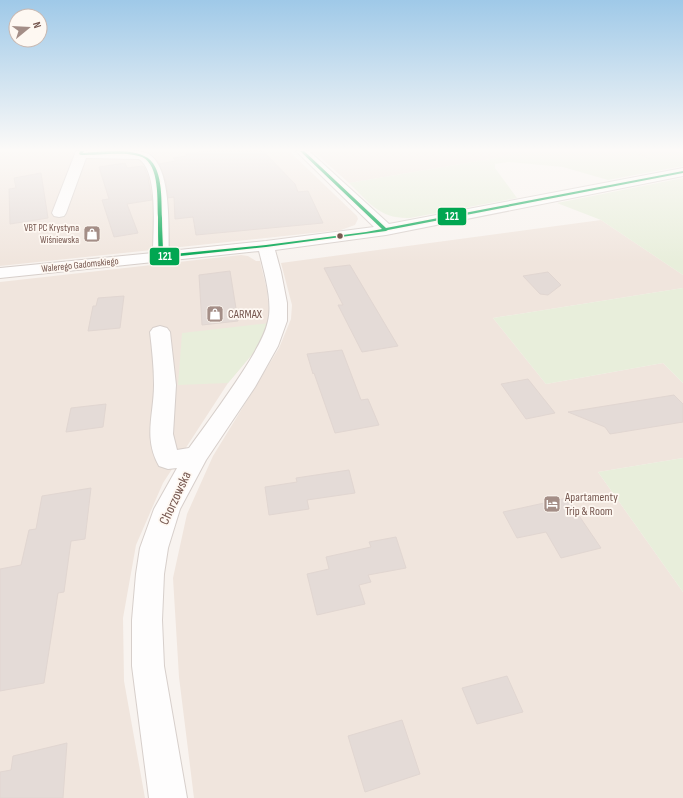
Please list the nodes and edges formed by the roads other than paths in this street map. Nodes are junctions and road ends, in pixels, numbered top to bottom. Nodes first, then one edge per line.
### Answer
1 (68, 188) edge
2 (159, 188) edge
3 (342, 188) edge
4 (600, 188) edge
5 (59, 213) dead end
6 (386, 230) junction
7 (266, 246) junction
8 (161, 257) junction
9 (0, 273) edge
10 (160, 332) dead end
11 (196, 456) junction
12 (168, 798) edge

1 - 5 street
2 - 8 street
3 - 6 street
4 - 6 street, Walerego Gadomskiego
6 - 7 street, Walerego Gadomskiego
7 - 8 street, Walerego Gadomskiego
7 - 11 street, Chorzowska
8 - 9 street, Walerego Gadomskiego
10 - 11 street
11 - 12 street, Chorzowska

